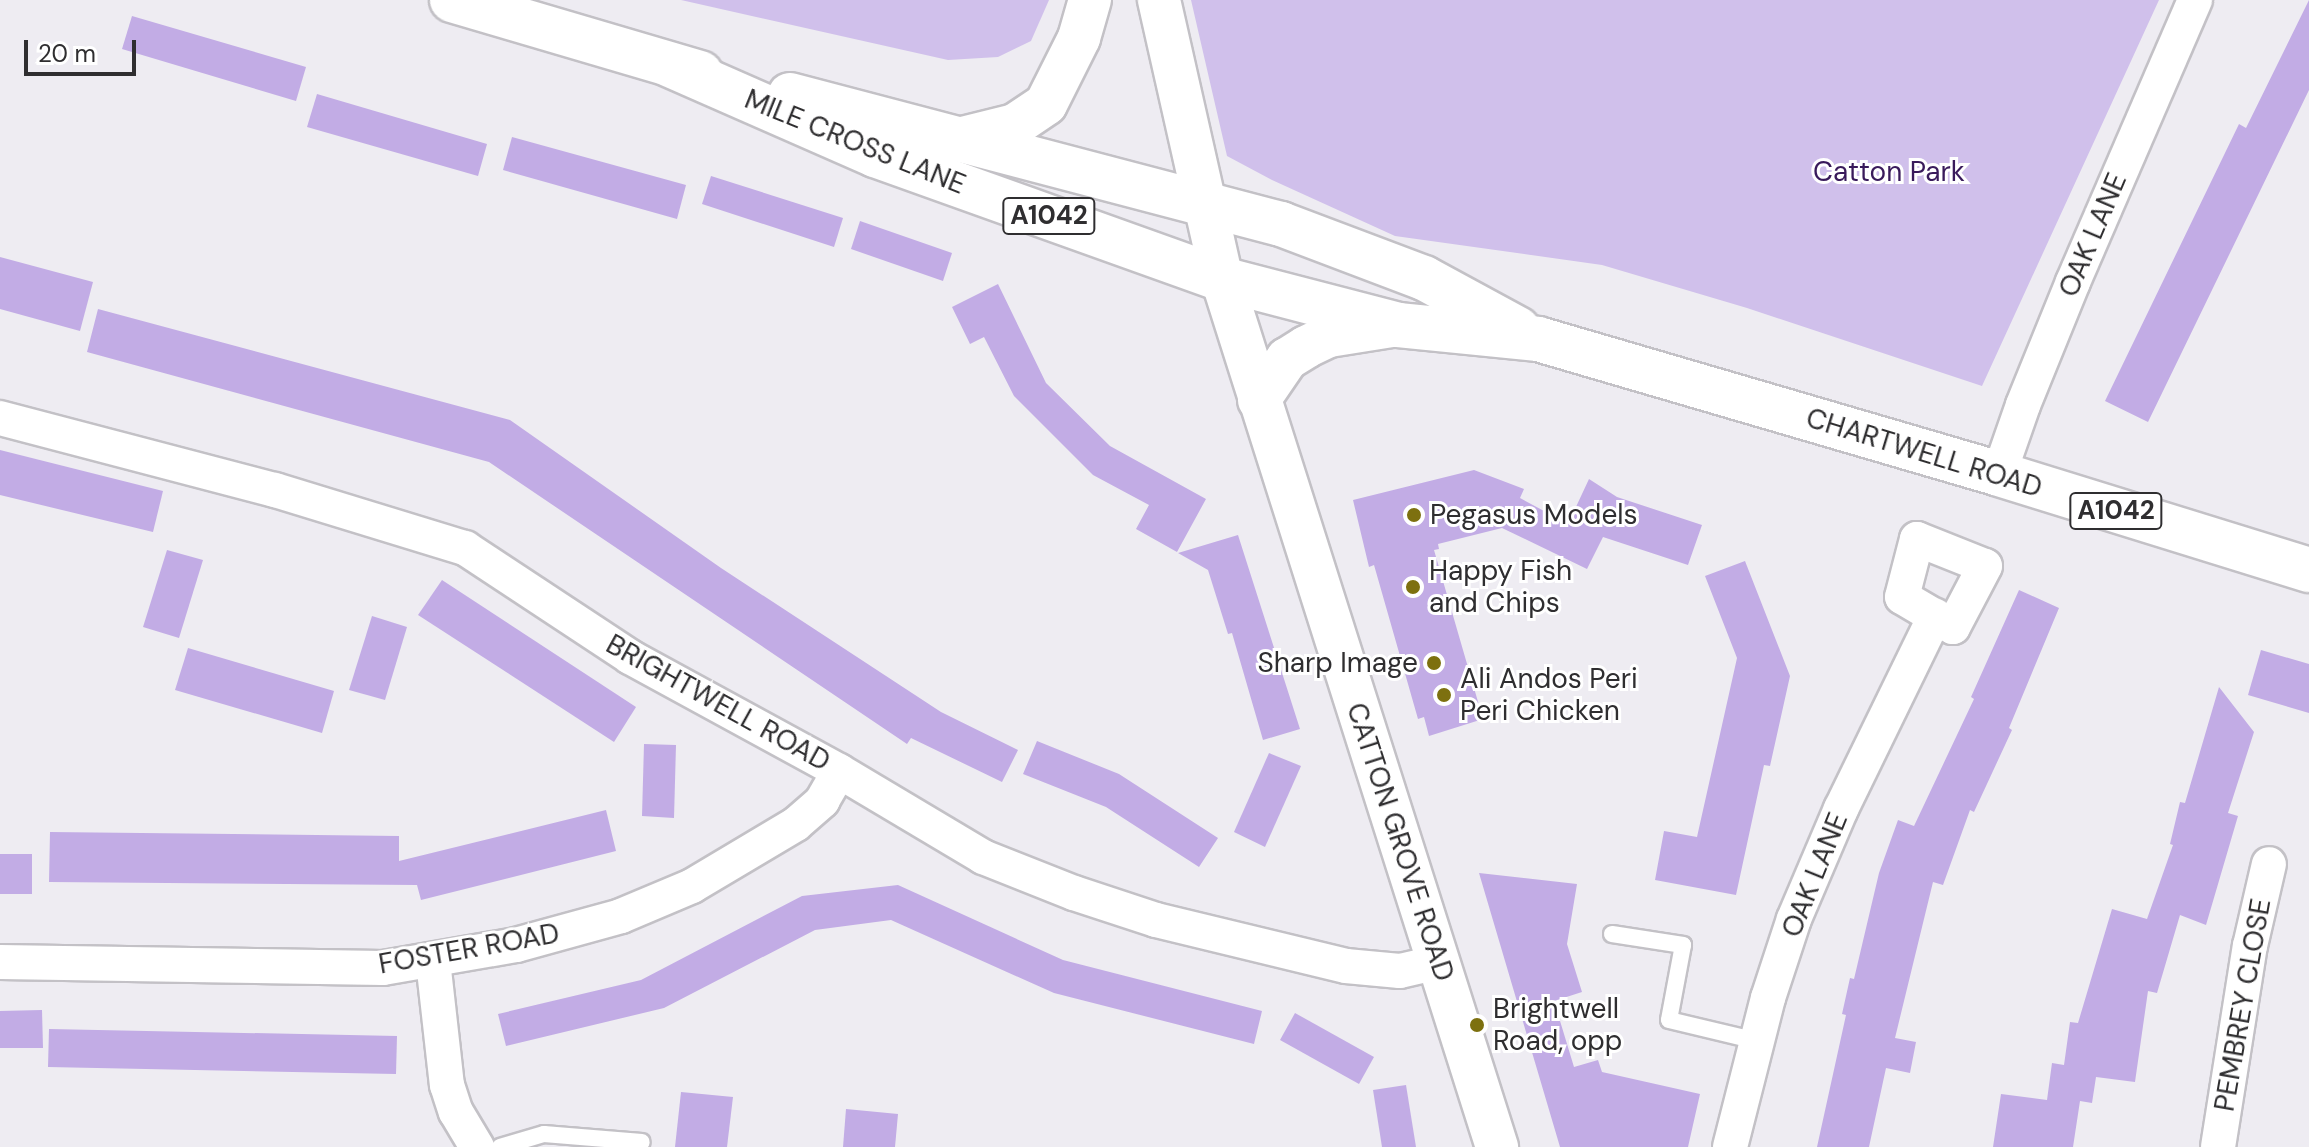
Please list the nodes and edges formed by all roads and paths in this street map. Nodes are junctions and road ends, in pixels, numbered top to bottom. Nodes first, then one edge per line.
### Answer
1 (452, 0) edge
2 (1090, 0) edge
3 (1159, 0) edge
4 (2195, 0) edge
5 (670, 65) junction
6 (963, 138) junction
7 (1204, 206) junction
8 (1222, 279) junction
9 (1398, 325) junction
10 (1538, 339) junction
11 (1259, 400) junction
12 (0, 418) edge
13 (1999, 474) junction
14 (2309, 570) edge
15 (1935, 616) dead end
16 (839, 771) junction
17 (2269, 864) dead end
18 (1612, 934) dead end
19 (433, 961) junction
20 (0, 962) edge
21 (1439, 962) junction
22 (1757, 1041) junction
23 (642, 1142) dead end
24 (477, 1147) edge
25 (500, 1147) edge
26 (1497, 1147) edge
27 (1730, 1147) edge
28 (2218, 1147) edge

1 - 5 highway, MILE CROSS LANE / A1042
2 - 6 street
3 - 7 street, CATTON GROVE ROAD
4 - 13 street, OAK LANE
5 - 6 highway, MILE CROSS LANE / A1042
5 - 8 highway, MILE CROSS LANE / A1042
6 - 7 highway, MILE CROSS LANE / A1042
7 - 8 street, CATTON GROVE ROAD
7 - 10 highway, CHARTWELL ROAD / A1042
8 - 9 highway, CHARTWELL ROAD / A1042
8 - 11 street, CATTON GROVE ROAD
9 - 10 highway, CHARTWELL ROAD / A1042
9 - 11 street
10 - 13 highway, CHARTWELL ROAD / A1042
11 - 21 street, CATTON GROVE ROAD
12 - 16 street, BRIGHTWELL ROAD
13 - 14 highway, CHARTWELL ROAD / A1042
15 - 22 street, OAK LANE
16 - 19 street, FOSTER ROAD
16 - 21 street, BRIGHTWELL ROAD
17 - 28 street, PEMBREY CLOSE
18 - 22 lane
19 - 20 street, FOSTER ROAD
19 - 24 street
21 - 26 street, CATTON GROVE ROAD
22 - 27 street, OAK LANE
23 - 25 lane

